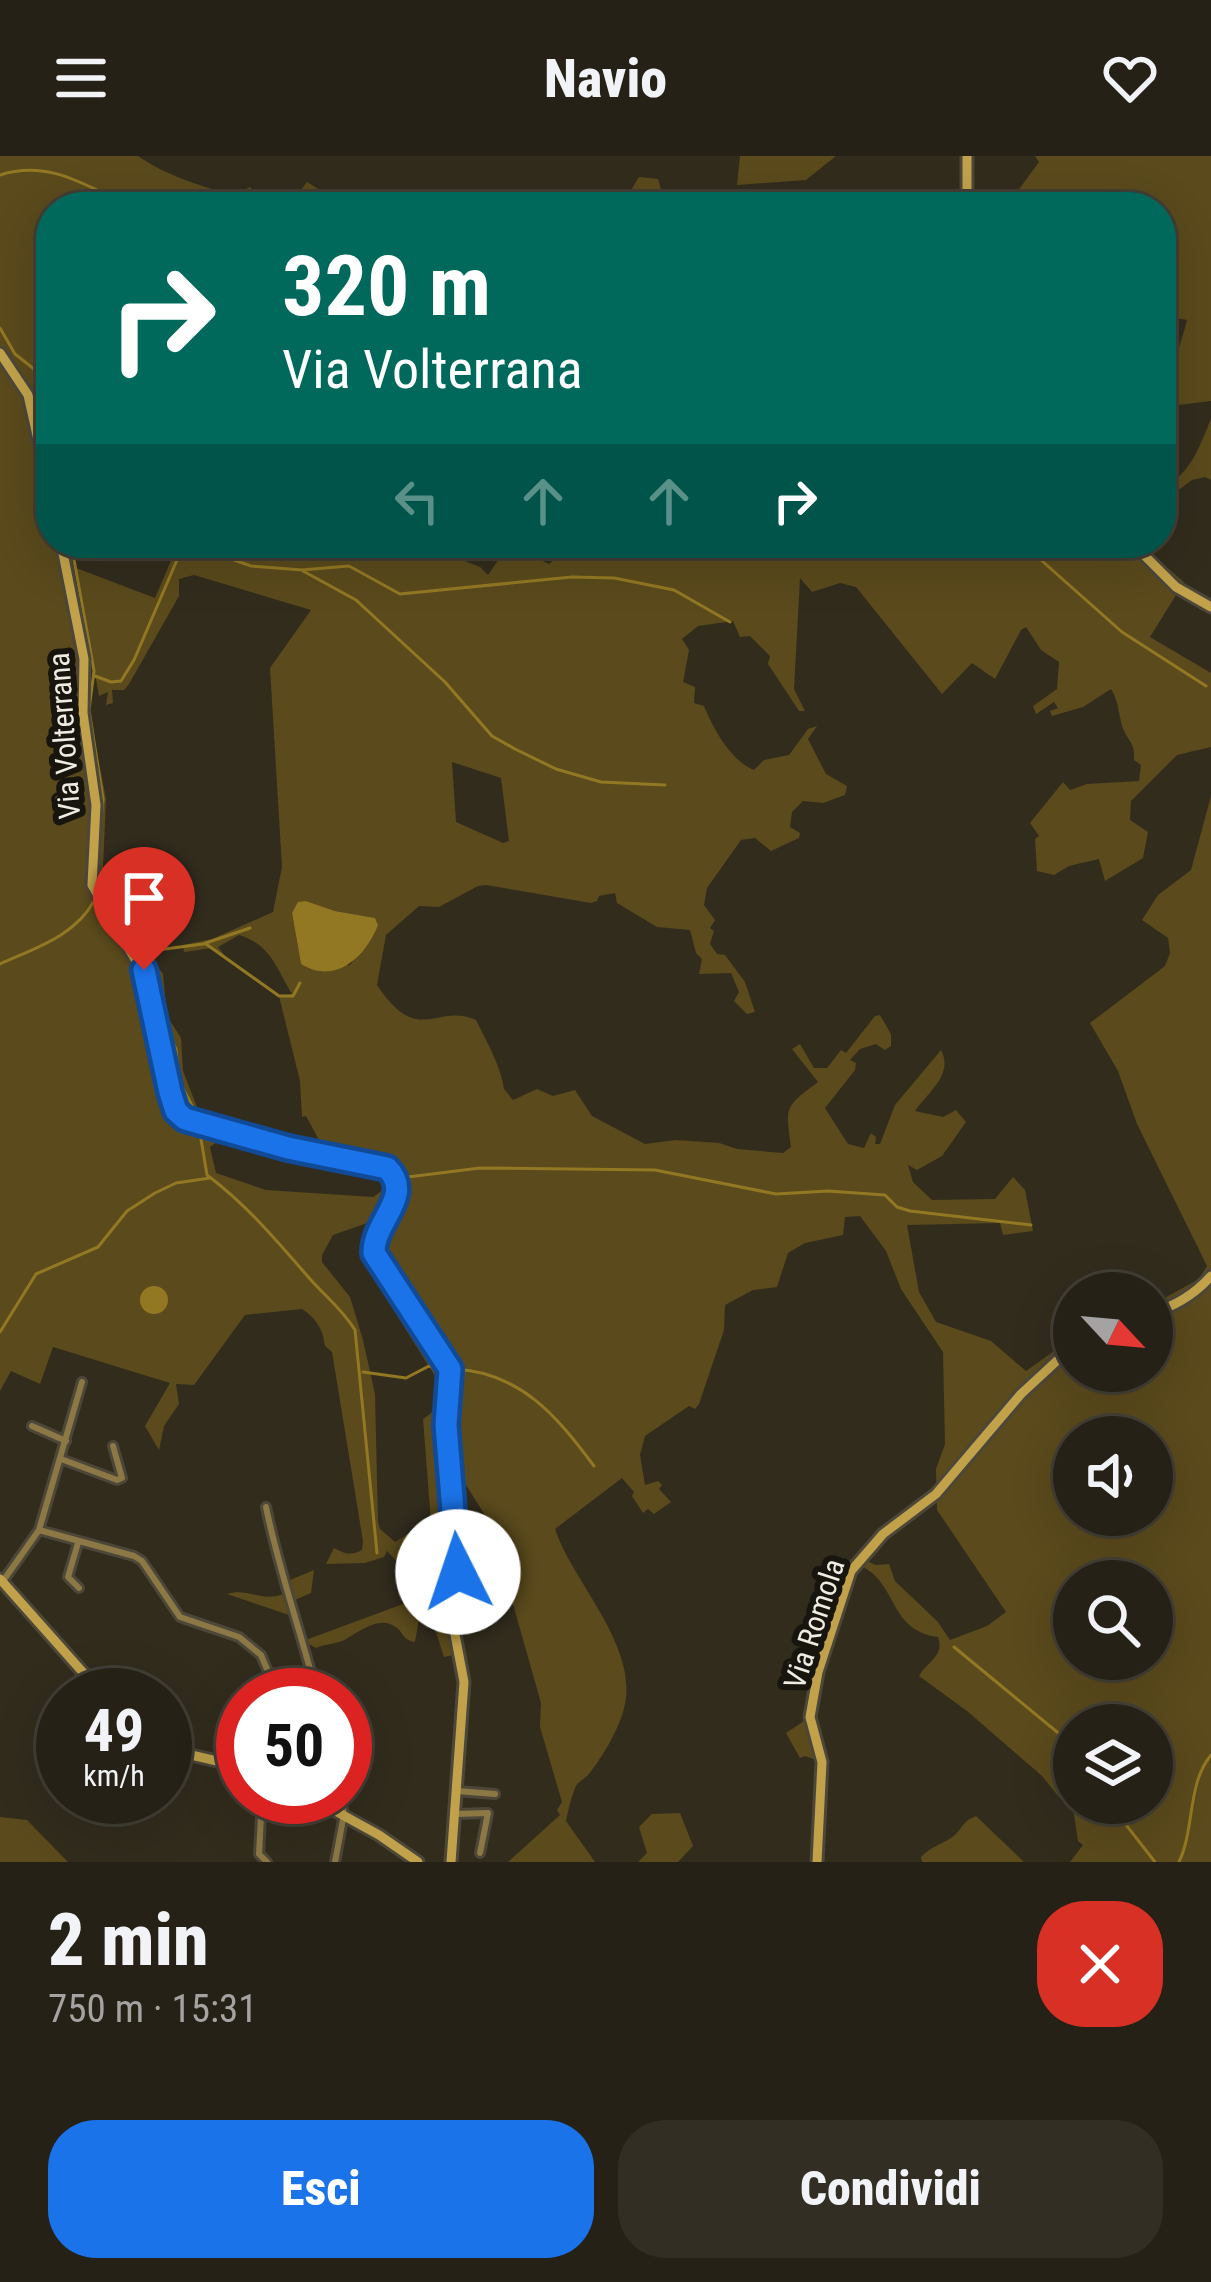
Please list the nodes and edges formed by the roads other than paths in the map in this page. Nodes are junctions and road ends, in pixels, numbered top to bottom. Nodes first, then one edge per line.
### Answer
1 (967, 156) edge
2 (967, 192) edge
3 (0, 353) edge
4 (36, 431) edge
5 (64, 558) edge
6 (1147, 558) edge
7 (1211, 608) edge
8 (1211, 1276) edge
9 (1173, 1305) edge
10 (1053, 1364) edge
11 (82, 1382) dead end
12 (32, 1426) dead end
13 (66, 1441) junction
14 (113, 1446) dead end
15 (62, 1459) junction
16 (266, 1508) dead end
17 (39, 1530) junction
18 (78, 1542) junction
19 (1, 1580) edge
20 (79, 1588) dead end
21 (79, 1668) edge
22 (267, 1668) edge
23 (310, 1668) edge
24 (456, 1791) junction
25 (495, 1794) dead end
26 (454, 1814) junction
27 (261, 1824) edge
28 (342, 1824) edge
29 (359, 1824) edge
30 (480, 1852) dead end
31 (336, 1861) edge
32 (267, 1862) edge
33 (418, 1862) edge
34 (451, 1862) edge
35 (818, 1862) edge

1 - 2 main road
3 - 4 main road
5 - 24 main road, Via Volterrana
6 - 7 main road
8 - 9 main road
10 - 35 main road, Via Romola
11 - 13 street
12 - 13 street
13 - 15 street
14 - 15 street
15 - 17 street
16 - 23 street
17 - 18 street
17 - 19 street
18 - 20 street
18 - 22 street
19 - 21 main road
24 - 25 street
24 - 26 main road, Via Volterrana
26 - 30 street
26 - 34 main road, Via Volterrana
27 - 32 street
28 - 31 street
29 - 33 main road

